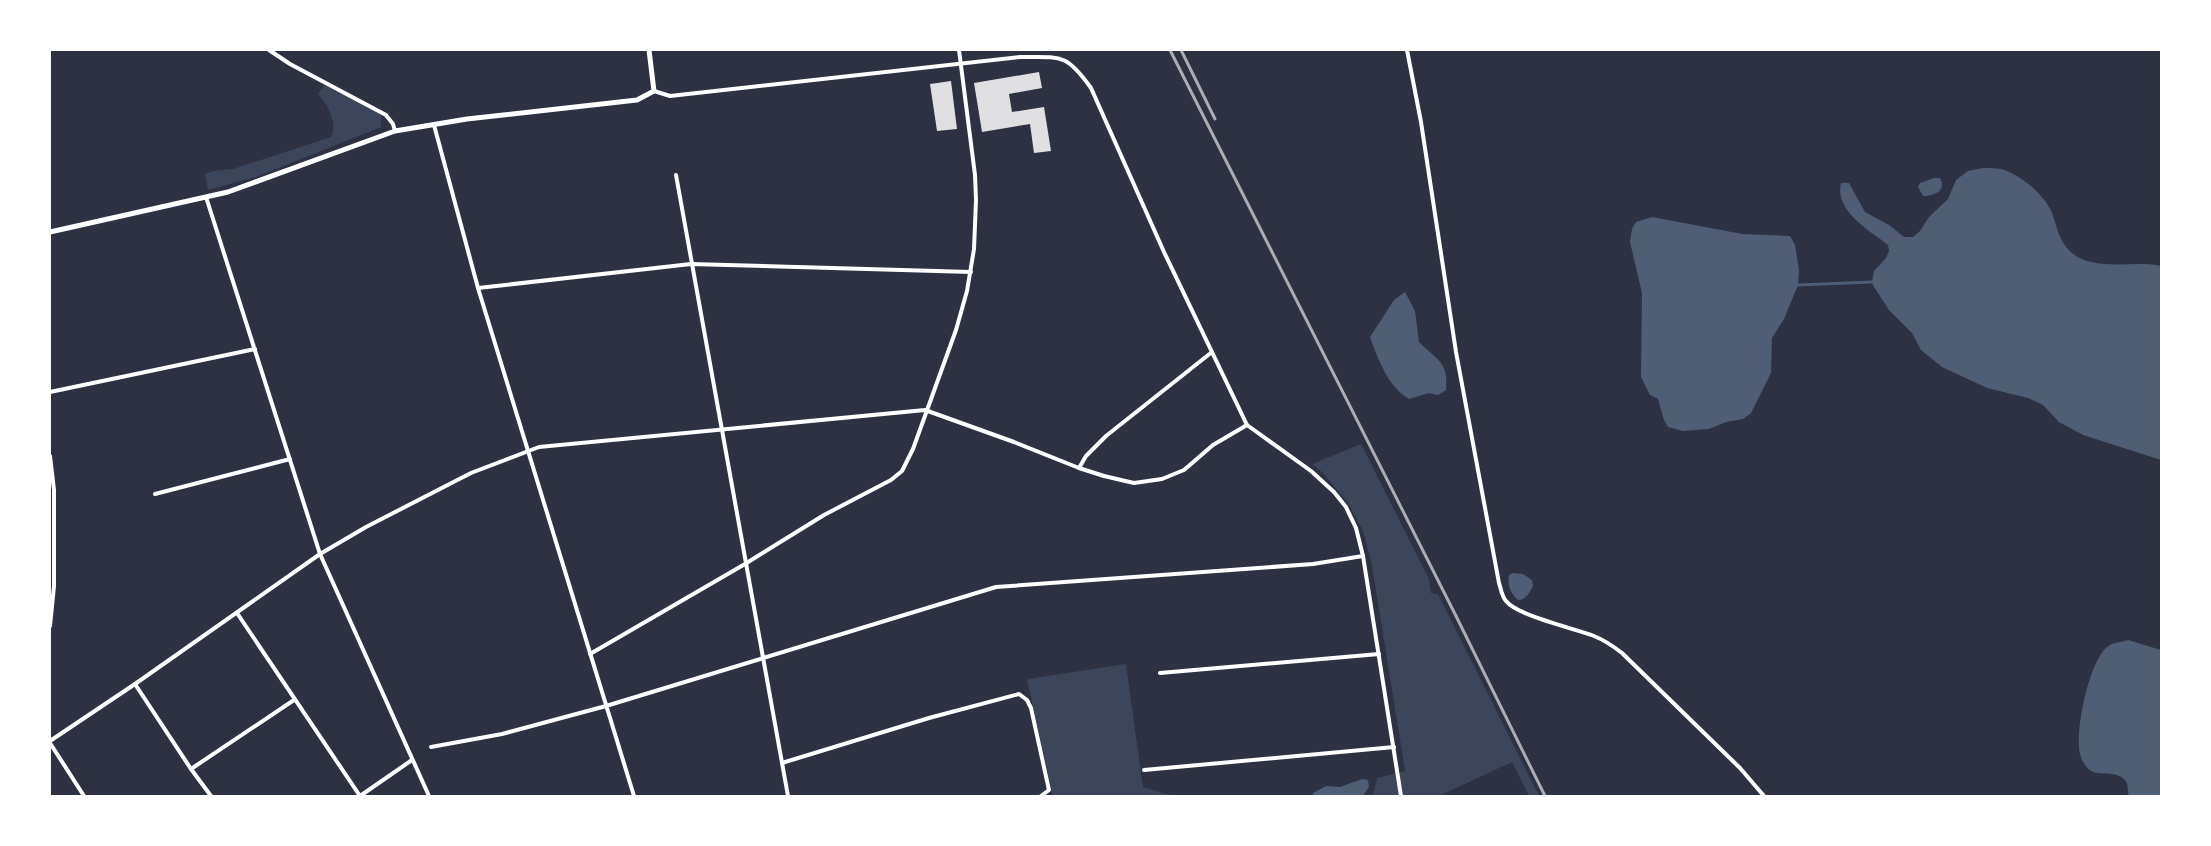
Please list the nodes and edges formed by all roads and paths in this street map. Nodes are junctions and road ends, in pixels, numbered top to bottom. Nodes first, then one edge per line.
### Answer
1 (269, 50) edge
2 (649, 50) edge
3 (959, 50) edge
4 (1407, 50) edge
5 (960, 63) junction
6 (654, 91) junction
7 (433, 124) junction
8 (395, 131) junction
9 (676, 174) dead end
10 (206, 197) junction
11 (50, 232) edge
12 (691, 264) junction
13 (971, 272) junction
14 (478, 288) junction
15 (255, 348) junction
16 (1212, 352) junction
17 (50, 392) edge
18 (925, 410) junction
19 (1247, 425) junction
20 (720, 429) junction
21 (529, 450) junction
22 (50, 456) edge
23 (290, 459) junction
24 (1079, 468) junction
25 (155, 494) dead end
26 (320, 554) junction
27 (1364, 556) junction
28 (745, 564) junction
29 (237, 613) junction
30 (50, 626) edge
31 (590, 654) junction
32 (1379, 654) junction
33 (763, 657) junction
34 (1160, 673) dead end
35 (135, 684) junction
36 (294, 700) junction
37 (606, 706) junction
38 (50, 742) edge
39 (431, 747) dead end
40 (1394, 747) junction
41 (412, 760) junction
42 (782, 763) junction
43 (191, 769) junction
44 (1144, 770) dead end
45 (84, 796) edge
46 (211, 796) edge
47 (360, 796) edge
48 (429, 796) edge
49 (634, 796) edge
50 (788, 796) edge
51 (1041, 796) edge
52 (1401, 796) edge
53 (1764, 796) edge

1 - 8 street
2 - 6 main road
3 - 5 street
4 - 53 street
5 - 6 street
5 - 13 street
5 - 16 street
6 - 7 main road
7 - 8 main road
7 - 14 street
8 - 10 main road
9 - 12 street
10 - 11 main road
10 - 15 street
12 - 13 street
12 - 14 street
12 - 20 street
13 - 18 street
14 - 21 street
15 - 17 street
15 - 23 street
16 - 19 street
16 - 24 street
18 - 20 street
18 - 24 street
18 - 28 street
19 - 24 street
19 - 27 street
20 - 21 street
20 - 28 street
21 - 26 street
21 - 31 street
22 - 30 street
23 - 25 street
23 - 26 street
26 - 29 street
26 - 41 street
27 - 32 street
27 - 33 street
28 - 31 street
28 - 33 street
29 - 35 street
29 - 36 street
31 - 37 street
32 - 34 street
32 - 40 street
33 - 37 street
33 - 42 street
35 - 38 street
35 - 43 street
36 - 43 street
36 - 47 street
37 - 39 street
37 - 49 street
38 - 45 street
40 - 44 street
40 - 52 street
41 - 47 street
41 - 48 street
42 - 50 street
42 - 51 street
43 - 46 street

